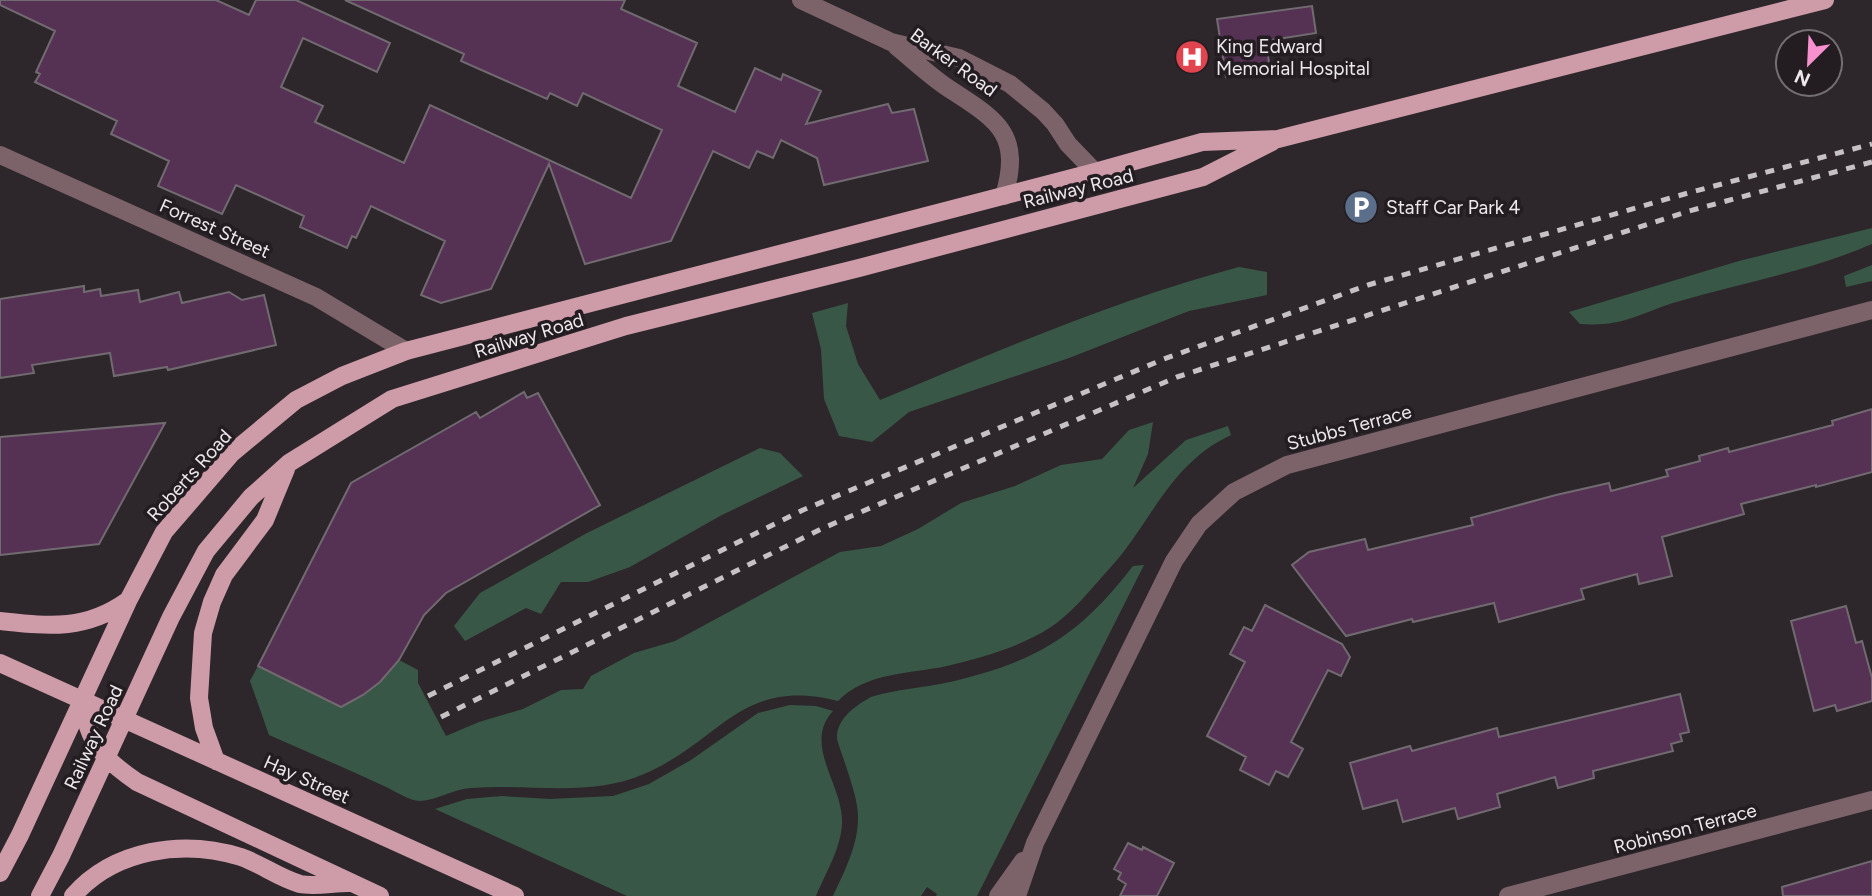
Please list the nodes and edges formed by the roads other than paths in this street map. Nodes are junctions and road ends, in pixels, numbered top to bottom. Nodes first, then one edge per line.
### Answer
1 (801, 0) edge
2 (1825, 0) edge
3 (891, 42) junction
4 (1278, 139) junction
5 (0, 155) edge
6 (1095, 172) junction
7 (1004, 195) junction
8 (590, 303) joint
9 (1872, 310) edge
10 (406, 351) junction
11 (289, 463) junction
12 (130, 599) junction
13 (0, 621) edge
14 (0, 663) edge
15 (82, 700) junction
16 (124, 719) junction
17 (106, 758) junction
18 (216, 761) junction
19 (1872, 800) edge
20 (1035, 843) junction
21 (0, 873) edge
22 (351, 883) junction
23 (40, 896) edge
24 (73, 896) edge
25 (380, 896) edge
26 (515, 896) edge
27 (999, 896) edge
28 (1017, 896) edge
29 (1508, 896) edge

1 - 3 street, Barker Road
2 - 4 main road, Railway Road
3 - 6 street, Barker Road
3 - 7 street, Barker Road
4 - 6 main road, Railway Road
4 - 11 main road, Railway Road
5 - 10 street, Forrest Street
6 - 7 main road, Railway Road
7 - 8 main road, Railway Road
8 - 10 main road, Roberts Road
9 - 20 street, Stubbs Terrace
10 - 12 main road, Roberts Road
11 - 16 main road, Railway Road
11 - 18 main road
12 - 13 main road
12 - 15 main road, Roberts Road
14 - 15 main road, Hay Street
15 - 16 main road, Hay Street
15 - 17 main road
15 - 21 main road, Roberts Road
16 - 17 main road, Railway Road
16 - 18 main road, Hay Street
17 - 22 main road
17 - 23 main road, Railway Road
18 - 26 main road, Hay Street
19 - 29 street, Robinson Terrace
20 - 27 street, Stubbs Terrace
20 - 28 street, Stubbs Terrace
22 - 24 main road
22 - 25 main road

